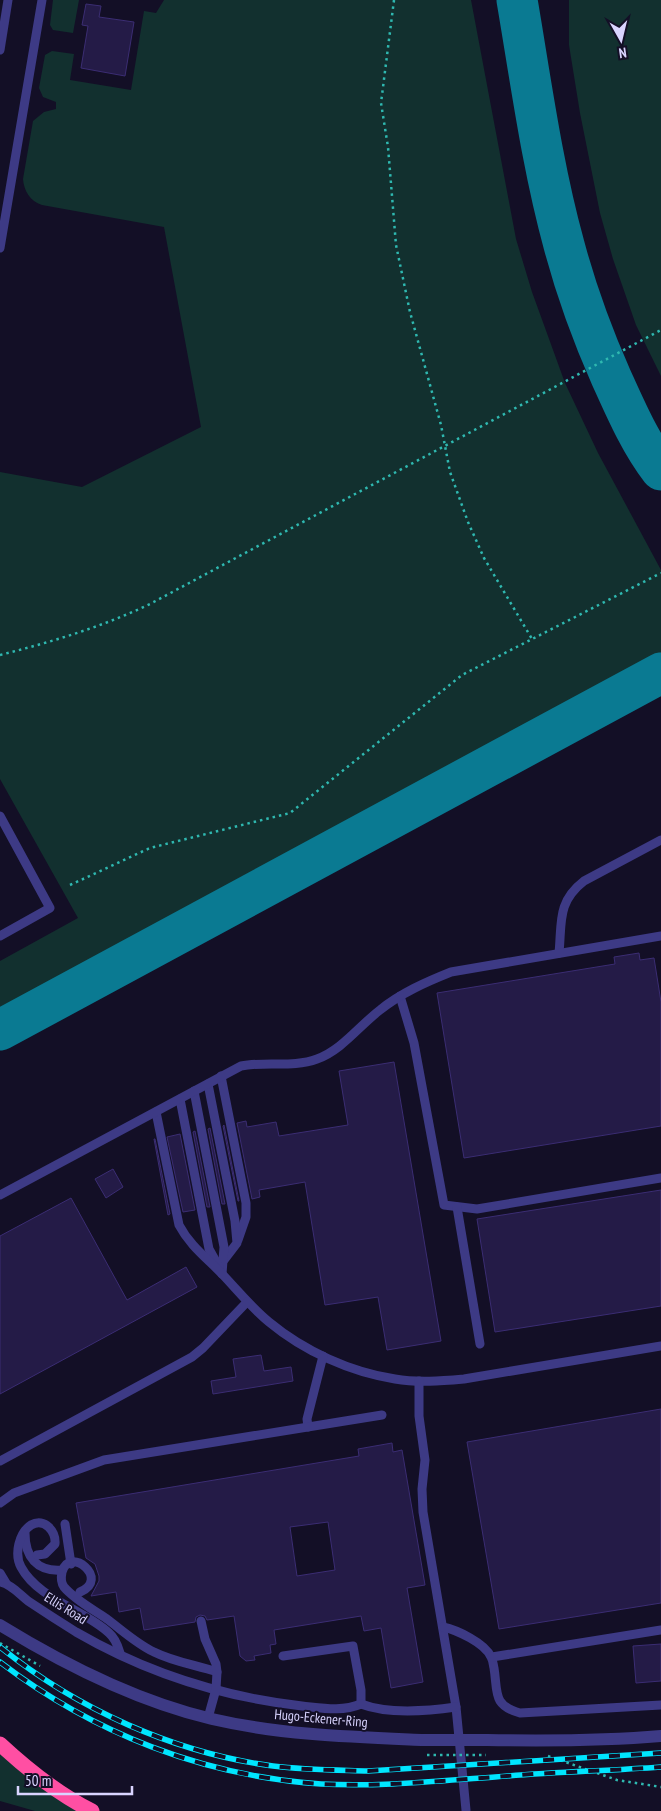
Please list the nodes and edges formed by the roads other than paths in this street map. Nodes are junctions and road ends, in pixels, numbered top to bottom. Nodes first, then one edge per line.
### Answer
1 (8, 0) edge
2 (42, 0) edge
3 (0, 50) edge
4 (0, 248) edge
5 (0, 816) edge
6 (661, 840) edge
7 (0, 936) edge
8 (661, 936) edge
9 (559, 953) junction
10 (400, 996) junction
11 (221, 1076) junction
12 (208, 1084) junction
13 (194, 1091) junction
14 (180, 1099) junction
15 (156, 1112) junction
16 (661, 1178) edge
17 (0, 1195) edge
18 (457, 1207) junction
19 (237, 1243) junction
20 (224, 1260) junction
21 (222, 1274) junction
22 (247, 1302) junction
23 (480, 1344) dead end
24 (661, 1346) edge
25 (324, 1356) junction
26 (419, 1381) junction
27 (382, 1415) dead end
28 (308, 1427) junction
29 (0, 1461) edge
30 (0, 1503) edge
31 (65, 1524) dead end
32 (25, 1532) junction
33 (37, 1555) dead end
34 (70, 1564) junction
35 (62, 1570) junction
36 (0, 1573) edge
37 (3, 1583) edge
38 (80, 1592) dead end
39 (201, 1621) dead end
40 (0, 1624) edge
41 (443, 1627) junction
42 (661, 1630) edge
43 (120, 1653) junction
44 (283, 1656) dead end
45 (492, 1657) junction
46 (217, 1672) junction
47 (216, 1689) junction
48 (361, 1704) junction
49 (661, 1704) edge
50 (456, 1707) junction
51 (208, 1718) junction
52 (661, 1736) edge
53 (0, 1744) edge
54 (466, 1810) edge
55 (92, 1811) edge

1 - 3 lane
2 - 4 lane
5 - 7 lane
6 - 9 lane
8 - 9 lane
9 - 10 lane
10 - 11 lane
10 - 18 lane
11 - 12 lane
11 - 19 lane
12 - 13 lane
12 - 19 lane
13 - 14 lane
13 - 20 lane
14 - 15 lane
14 - 21 lane
15 - 17 lane
15 - 21 lane
16 - 18 lane
18 - 23 lane
19 - 20 lane
20 - 21 lane
21 - 22 lane
22 - 25 lane
22 - 29 lane
24 - 26 lane
25 - 26 lane
25 - 28 lane
26 - 41 lane
27 - 28 lane
28 - 30 lane
31 - 34 lane
32 - 33 lane
32 - 35 lane
32 - 43 lane
34 - 35 lane
34 - 38 lane
35 - 46 lane
36 - 37 lane
37 - 43 lane, Ellis Road
39 - 46 lane
40 - 51 street, Hugo-Eckener-Ring
41 - 45 lane
41 - 50 lane
42 - 45 lane
43 - 47 lane, Ellis Road
44 - 48 lane
45 - 49 lane
46 - 47 lane
47 - 48 lane, Ellis Road
47 - 51 lane
48 - 50 lane
50 - 54 lane
51 - 52 street, Hugo-Eckener-Ring, bridge
53 - 55 highway

